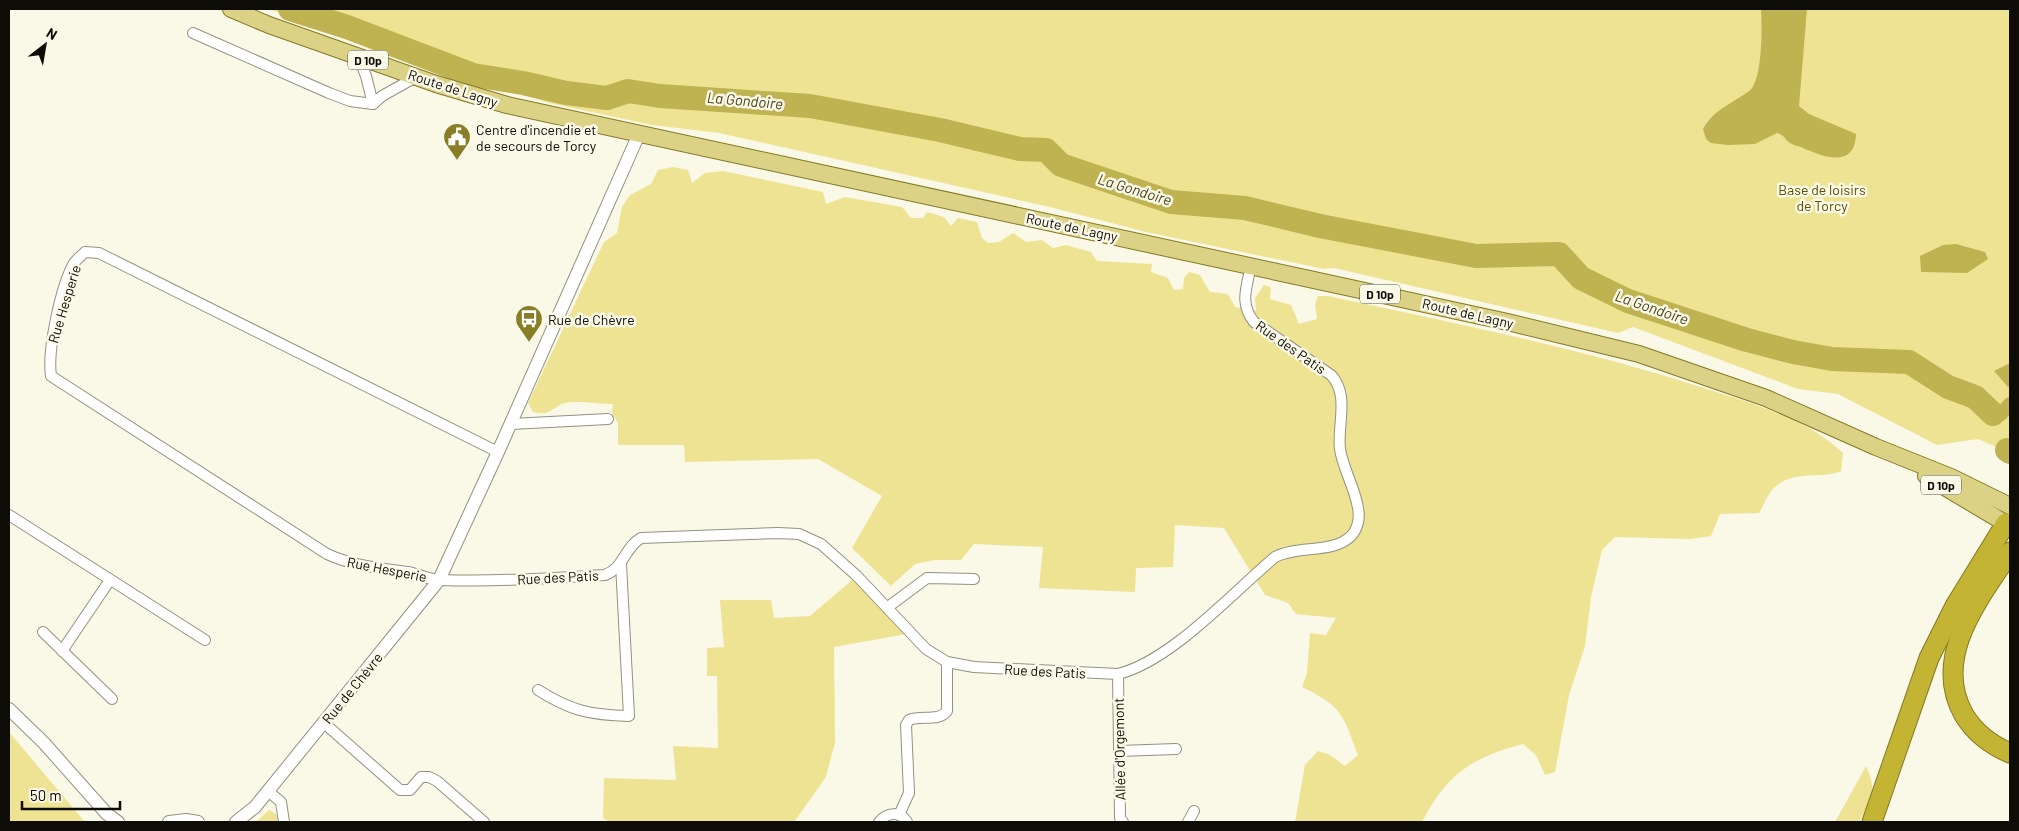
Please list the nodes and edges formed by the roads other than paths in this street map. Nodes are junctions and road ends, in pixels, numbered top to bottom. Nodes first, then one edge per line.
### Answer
1 (231, 9) edge
2 (194, 33) dead end
3 (358, 56) junction
4 (416, 77) junction
5 (373, 104) junction
6 (639, 134) junction
7 (1251, 265) junction
8 (608, 418) dead end
9 (511, 424) junction
10 (498, 452) junction
11 (9, 515) edge
12 (2009, 518) edge
13 (2010, 552) edge
14 (621, 564) junction
15 (974, 579) dead end
16 (110, 580) junction
17 (439, 580) junction
18 (888, 607) junction
19 (43, 632) dead end
20 (205, 640) dead end
21 (62, 651) junction
22 (947, 662) junction
23 (1118, 674) junction
24 (538, 690) dead end
25 (112, 699) dead end
26 (9, 708) edge
27 (324, 723) junction
28 (1176, 749) dead end
29 (1119, 751) junction
30 (2010, 753) edge
31 (268, 791) junction
32 (1194, 811) dead end
33 (899, 815) junction
34 (118, 822) edge
35 (169, 822) edge
36 (198, 822) edge
37 (236, 822) edge
38 (284, 822) edge
39 (484, 822) edge
40 (879, 822) edge
41 (907, 822) edge
42 (1123, 822) edge
43 (1188, 822) edge
44 (1872, 822) edge

1 - 3 main road, Route de Lagny / D 10p
2 - 5 street
3 - 4 main road, Route de Lagny / D 10p
3 - 5 street
4 - 5 street
4 - 6 main road, Route de Lagny / D 10p
6 - 7 main road, Route de Lagny / D 10p
6 - 9 street, Rue de Chèvre
7 - 12 main road, Route de Lagny / D 10p
7 - 23 street, Rue des Patis
8 - 9 street
9 - 10 street, Rue de Chèvre
10 - 17 street, Rue de Chèvre
10 - 17 street, Rue Hesperie
11 - 16 street
12 - 44 highway
13 - 30 highway
14 - 17 street, Rue des Patis
14 - 18 street, Rue des Patis
14 - 24 street
15 - 18 street
16 - 20 street
16 - 21 street
17 - 27 street, Rue de Chèvre
18 - 22 street, Rue des Patis
19 - 21 street
21 - 25 street
22 - 23 street, Rue des Patis
22 - 33 street
23 - 29 street, Allée d'Orgemont
26 - 34 street
27 - 31 street, Rue de Chèvre
27 - 39 street
28 - 29 street
29 - 42 street, Allée d'Orgemont
31 - 37 street, Rue de Chèvre
31 - 38 street
32 - 43 street
33 - 40 street
33 - 41 street
35 - 36 street

